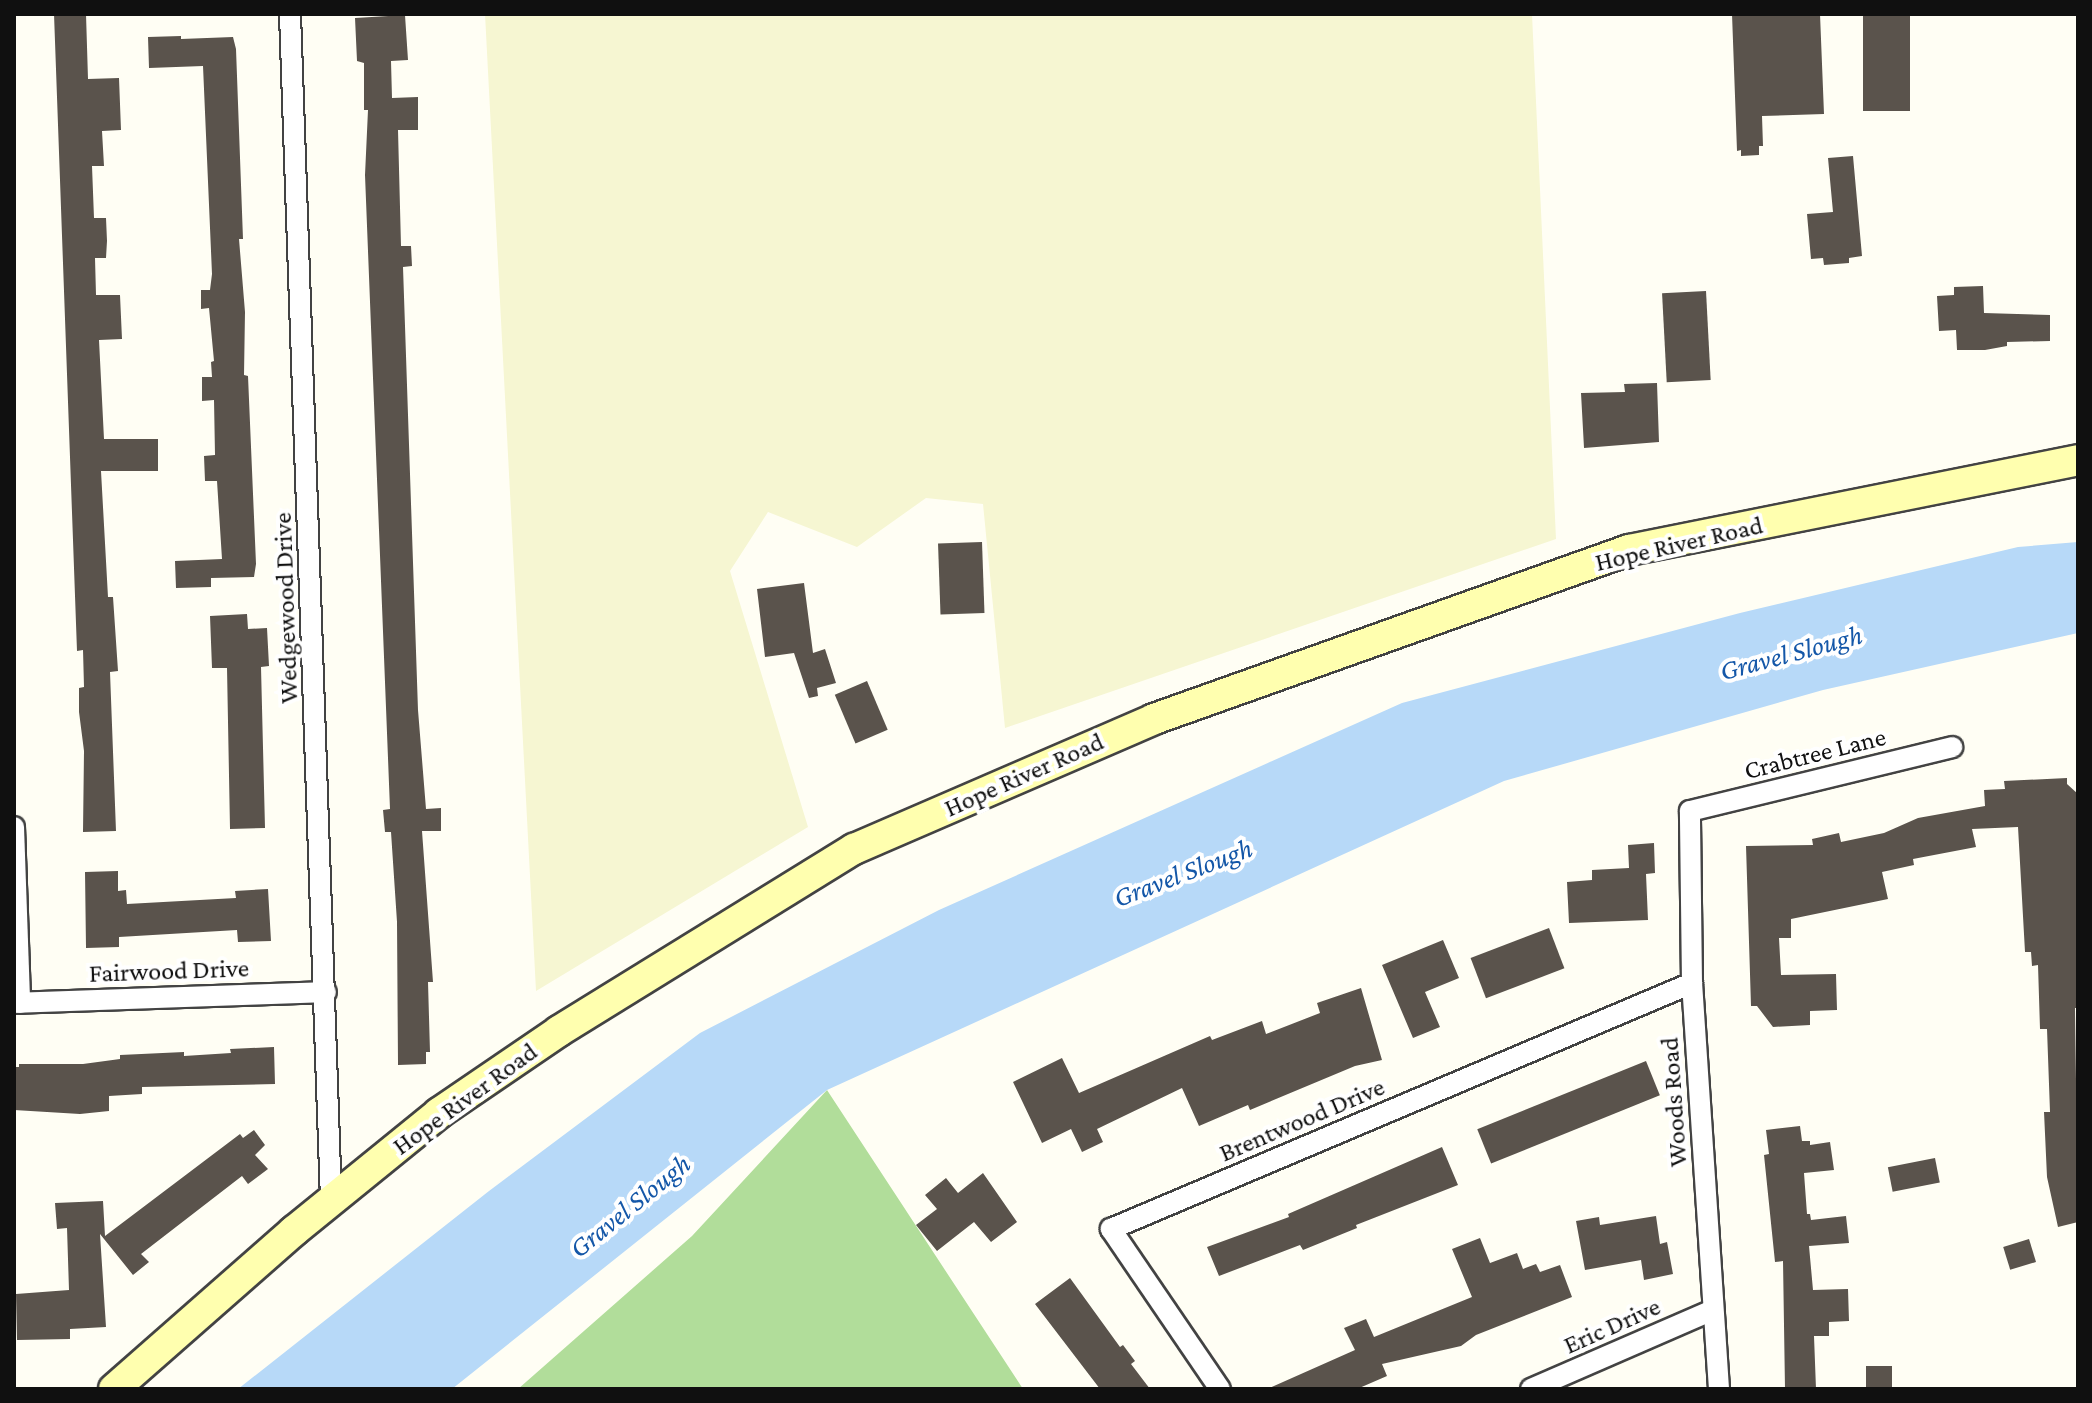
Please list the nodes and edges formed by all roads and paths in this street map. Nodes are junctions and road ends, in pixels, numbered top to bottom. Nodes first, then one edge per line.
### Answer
1 (290, 14) edge
2 (2078, 460) edge
3 (1952, 747) dead end
4 (1690, 811) joint
5 (14, 827) edge
6 (1692, 983) junction
7 (326, 992) junction
8 (17, 1003) edge
9 (331, 1200) junction
10 (1713, 1310) junction
11 (114, 1389) edge
12 (1220, 1389) edge
13 (1531, 1389) edge
14 (1719, 1389) edge

1 - 7 street, Wedgewood Drive
2 - 9 street, Hope River Road
3 - 4 street, Crabtree Lane
4 - 6 street, Woods Road
5 - 8 street
6 - 10 street, Woods Road
6 - 12 street, Brentwood Drive
7 - 8 street, Fairwood Drive
7 - 9 street, Wedgewood Drive
9 - 11 street, Hope River Road
10 - 13 street, Eric Drive
10 - 14 street, Woods Road

